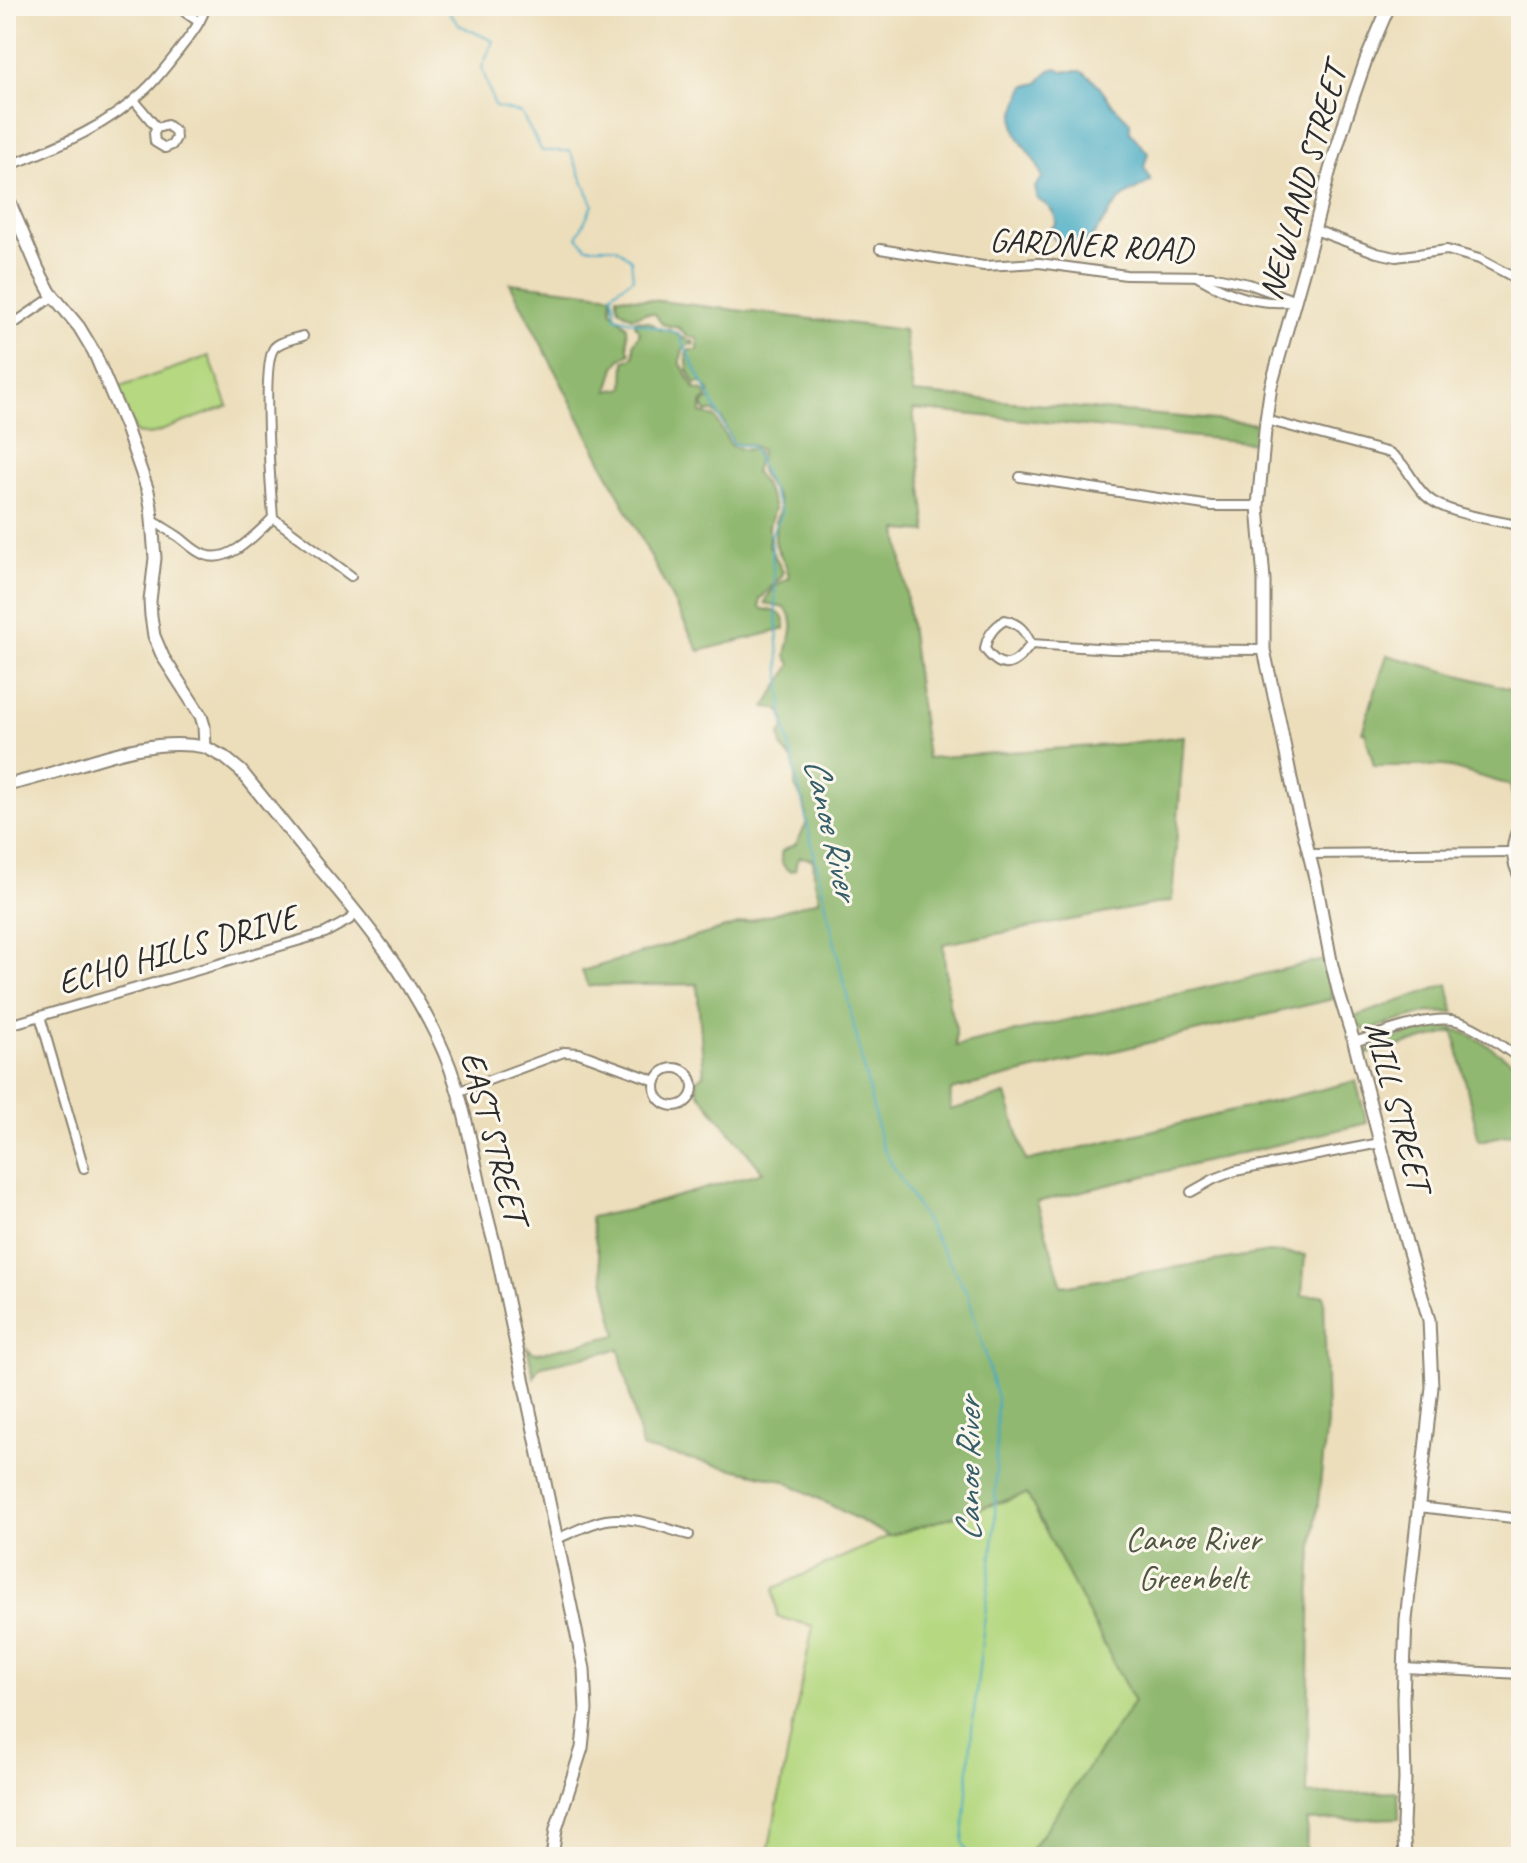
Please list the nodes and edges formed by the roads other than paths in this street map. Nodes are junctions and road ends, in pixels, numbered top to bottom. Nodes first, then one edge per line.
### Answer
1 (182, 6) edge
2 (206, 6) edge
3 (1389, 6) edge
4 (199, 22) junction
5 (134, 100) junction
6 (157, 128) dead end
7 (6, 167) edge
8 (6, 194) edge
9 (1315, 230) junction
10 (880, 249) dead end
11 (1195, 275) junction
12 (1521, 281) edge
13 (54, 296) junction
14 (1296, 301) junction
15 (6, 329) edge
16 (303, 336) dead end
17 (1274, 375) joint
18 (1266, 420) junction
19 (1020, 477) dead end
20 (1258, 506) junction
21 (273, 518) junction
22 (152, 520) junction
23 (1521, 526) edge
24 (351, 576) dead end
25 (1031, 644) junction
26 (1264, 650) junction
27 (205, 747) junction
28 (6, 785) edge
29 (1521, 821) edge
30 (1511, 852) junction
31 (1309, 854) junction
32 (1521, 881) edge
33 (357, 913) junction
34 (40, 1016) junction
35 (6, 1026) edge
36 (1354, 1042) junction
37 (1521, 1059) edge
38 (656, 1081) junction
39 (457, 1092) junction
40 (1380, 1143) junction
41 (84, 1168) dead end
42 (1191, 1192) dead end
43 (1419, 1507) junction
44 (1521, 1519) edge
45 (689, 1535) dead end
46 (557, 1539) junction
47 (1404, 1668) junction
48 (1521, 1674) edge
49 (552, 1857) edge
50 (1405, 1857) edge

1 - 4 street
2 - 4 street
3 - 9 street, NEWLAND STREET
4 - 5 street
5 - 6 street
5 - 7 street
8 - 13 street
9 - 12 street
9 - 14 street, NEWLAND STREET
10 - 11 street, GARDNER ROAD
11 - 14 street, GARDNER ROAD
11 - 14 street
13 - 15 street
13 - 22 street
14 - 17 street, NEWLAND STREET
16 - 21 street
17 - 18 street, MILL STREET
18 - 20 street, MILL STREET
18 - 23 street
19 - 20 street
20 - 26 street, MILL STREET
21 - 22 street
21 - 24 street
22 - 27 street
25 - 25 street
25 - 26 street
26 - 31 street, MILL STREET
27 - 28 street
27 - 33 street, EAST STREET
29 - 30 street
30 - 31 street
30 - 32 street
31 - 36 street, MILL STREET
33 - 34 street, ECHO HILLS DRIVE
33 - 39 street, EAST STREET
34 - 35 street, ECHO HILLS DRIVE
34 - 41 street
36 - 37 street
36 - 40 street, MILL STREET
38 - 38 street
38 - 39 street
39 - 46 street, EAST STREET
40 - 42 street
40 - 43 street, MILL STREET
43 - 44 street
43 - 47 street, MILL STREET
45 - 46 street
46 - 49 street, EAST STREET
47 - 48 street
47 - 50 street, MILL STREET

